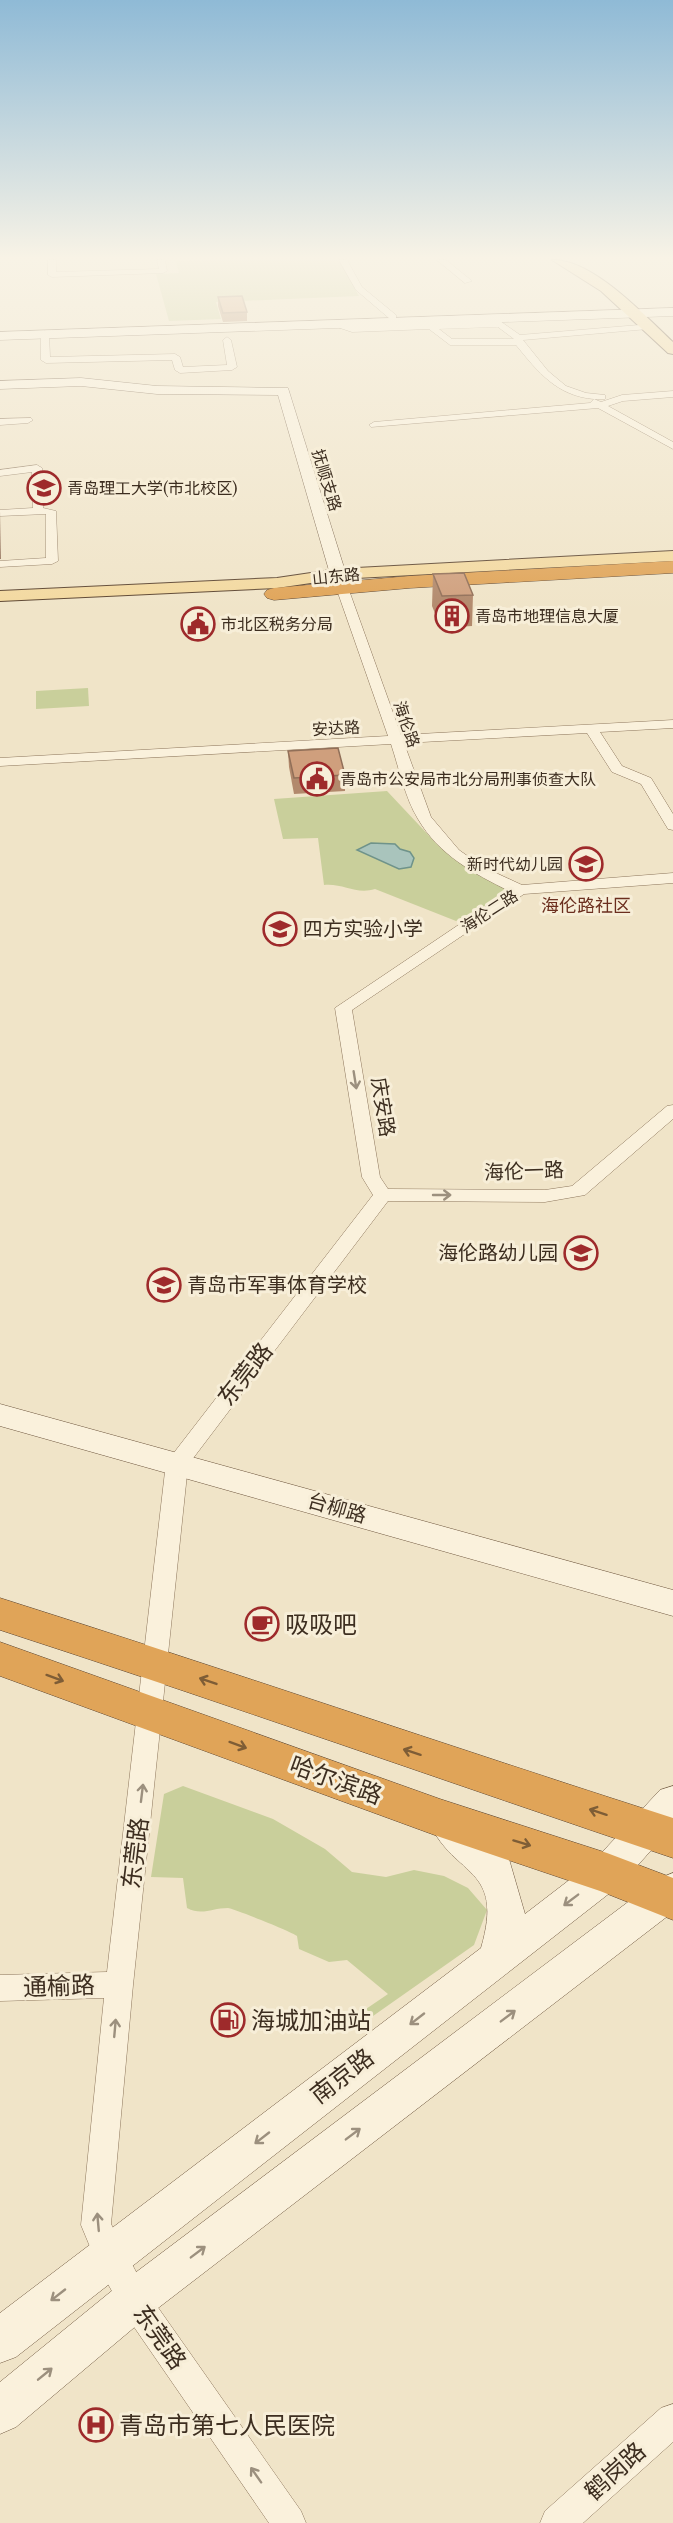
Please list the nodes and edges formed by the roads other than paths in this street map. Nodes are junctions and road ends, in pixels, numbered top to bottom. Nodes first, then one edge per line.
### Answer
1 (548, 378) edge
2 (0, 385) edge
3 (673, 394) edge
4 (584, 397) junction
5 (622, 398) junction
6 (601, 405) junction
7 (28, 420) dead end
8 (0, 422) edge
9 (374, 425) dead end
10 (673, 446) edge
11 (0, 473) edge
12 (38, 511) junction
13 (0, 513) edge
14 (673, 556) edge
15 (673, 561) edge
16 (0, 564) edge
17 (673, 567) edge
18 (338, 574) junction
19 (673, 574) edge
20 (409, 579) junction
21 (276, 589) junction
22 (344, 593) junction
23 (0, 596) edge
24 (0, 607) edge
25 (673, 723) edge
26 (591, 728) junction
27 (395, 741) junction
28 (0, 762) edge
29 (673, 826) edge
30 (673, 878) edge
31 (520, 890) junction
32 (346, 1023) joint
33 (673, 1110) edge
34 (383, 1195) junction
35 (0, 1414) edge
36 (177, 1463) junction
37 (673, 1603) edge
38 (0, 1614) edge
39 (0, 1659) edge
40 (155, 1664) junction
41 (151, 1714) junction
42 (440, 1818) junction
43 (665, 1822) edge
44 (607, 1873) junction
45 (671, 1895) edge
46 (497, 1957) junction
47 (119, 1984) junction
48 (0, 1988) edge
49 (109, 2255) junction
50 (134, 2300) junction
51 (0, 2341) edge
52 (0, 2411) edge
53 (673, 2420) edge
54 (289, 2523) edge
55 (557, 2523) edge

1 - 4 street
2 - 18 street, 抚顺支路
3 - 5 street
4 - 5 street
4 - 6 street
5 - 6 street
6 - 9 street
6 - 10 street
7 - 8 street
11 - 12 street
12 - 13 street
12 - 16 street
14 - 18 main road, 山东路
15 - 20 highway
17 - 20 highway
18 - 21 main road, 山东路
19 - 22 main road, 山东路
20 - 21 highway
21 - 22 main road, 山东路
21 - 23 main road, 山东路
21 - 24 main road, 山东路
22 - 27 street, 海伦路
25 - 26 street, 安达路
26 - 27 street, 安达路
26 - 29 street
27 - 28 street, 安达路
27 - 31 street, 海伦路
30 - 31 street, 海伦二路
31 - 32 street, 海伦二路
32 -> 34 street, 庆安路
34 -> 33 street, 海伦一路
34 - 36 street, 东莞路
35 - 36 street, 台柳路
36 - 37 street, 台柳路
36 - 40 street, 东莞路
38 - 40 highway
39 -> 41 highway, 哈尔滨路
40 - 41 street, 东莞路
43 -> 40 highway
41 -> 42 highway, 哈尔滨路
47 -> 41 street, 东莞路
42 -> 44 highway, 哈尔滨路
42 - 46 street
43 - 44 street, 南京路
44 - 45 highway, 哈尔滨路
44 -> 46 street, 南京路
50 -> 45 street
46 -> 49 street, 南京路
47 - 48 street, 通榆路
49 -> 47 street, 东莞路
49 - 50 street, 东莞路
49 -> 51 street, 南京路
52 -> 50 street
54 -> 50 street, 东莞路
53 - 55 street, 鹤岗路

